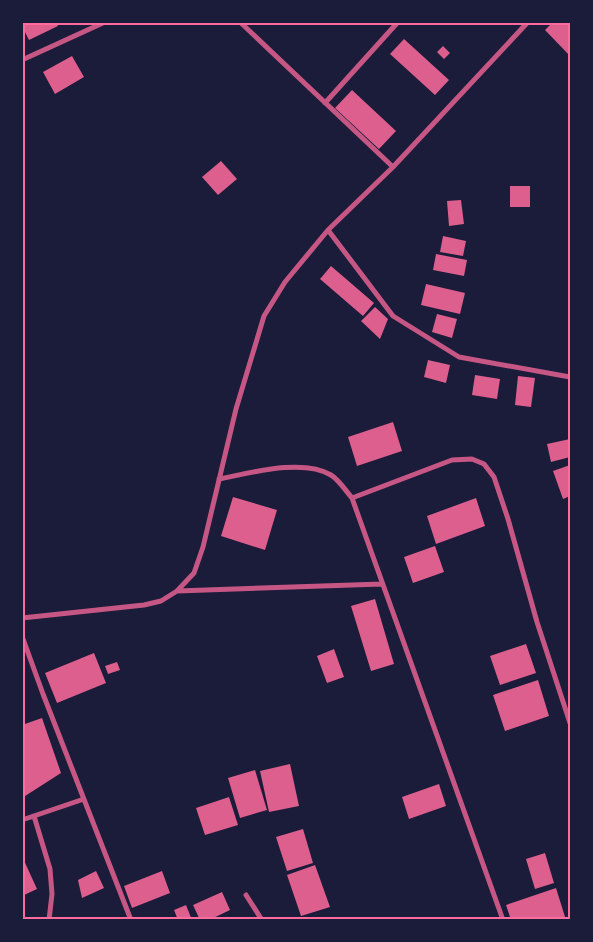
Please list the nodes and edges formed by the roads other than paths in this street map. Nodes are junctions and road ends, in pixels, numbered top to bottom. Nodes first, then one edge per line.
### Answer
1 (105, 22) edge
2 (240, 22) edge
3 (398, 22) edge
4 (528, 22) edge
5 (246, 25) edge
6 (22, 60) edge
7 (325, 103) junction
8 (393, 167) junction
9 (328, 230) junction
10 (570, 377) edge
11 (219, 479) junction
12 (352, 498) junction
13 (382, 584) junction
14 (177, 591) junction
15 (22, 618) edge
16 (22, 636) edge
17 (570, 723) edge
18 (84, 799) junction
19 (34, 816) junction
20 (22, 820) edge
21 (246, 896) dead end
22 (49, 920) edge
23 (131, 920) edge
24 (262, 920) edge
25 (504, 920) edge

1 - 6 street
2 - 5 street
3 - 7 street
4 - 8 street
5 - 7 street
7 - 8 street
8 - 9 street
9 - 10 street
9 - 11 street
11 - 12 street
11 - 14 street
12 - 13 street
12 - 17 street
13 - 14 street
13 - 25 street
14 - 15 street
16 - 18 street
18 - 19 street
18 - 23 street
19 - 20 street
19 - 22 street
21 - 24 street

